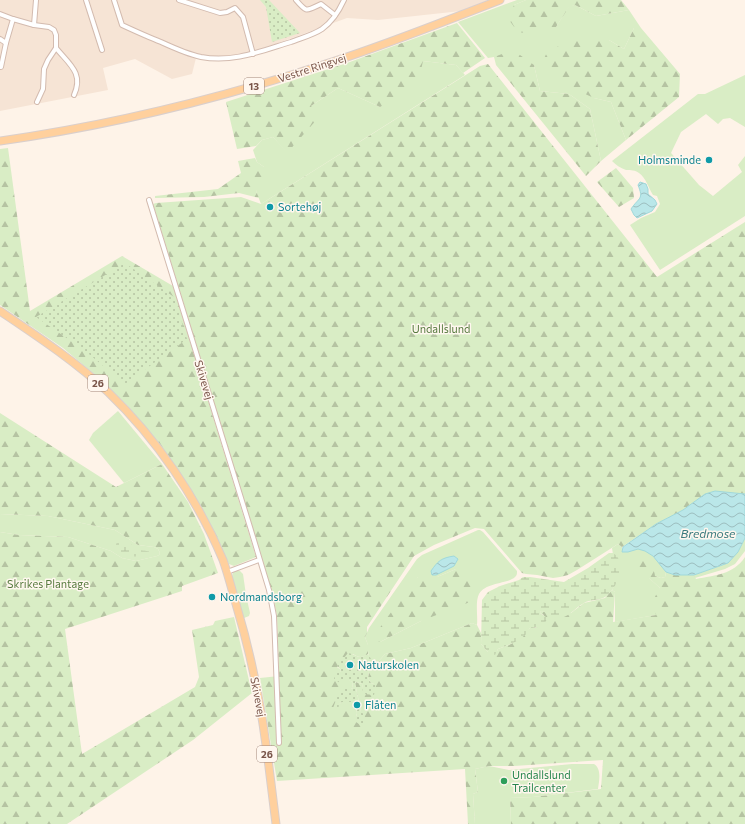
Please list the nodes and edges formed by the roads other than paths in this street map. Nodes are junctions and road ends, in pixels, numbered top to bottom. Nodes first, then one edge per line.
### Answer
1 (36, 0) edge
2 (86, 0) edge
3 (114, 0) edge
4 (179, 0) edge
5 (296, 0) edge
6 (344, 0) edge
7 (500, 0) edge
8 (321, 2) edge
9 (0, 14) edge
10 (335, 15) junction
11 (13, 19) junction
12 (34, 25) junction
13 (0, 39) edge
14 (6, 42) junction
15 (56, 48) junction
16 (102, 50) dead end
17 (253, 54) junction
18 (0, 67) edge
19 (74, 95) dead end
20 (37, 102) dead end
21 (0, 141) edge
22 (149, 200) dead end
23 (0, 311) edge
24 (259, 560) junction
25 (227, 572) junction
26 (279, 743) dead end
27 (276, 824) edge

1 - 12 street
2 - 16 street
3 - 17 street
4 - 17 street
5 - 8 street
6 - 10 street
7 - 21 main road, Vestre Ringvej / 13
8 - 10 street
9 - 11 street
10 - 17 street
11 - 12 street
11 - 14 street
12 - 15 street
13 - 14 street
14 - 18 street
15 - 19 street
15 - 20 street
22 - 24 street, Skivevej
23 - 25 main road, Skivevej / 26
24 - 25 street
24 - 26 street, Skivevej
25 - 27 main road, Skivevej / 26

